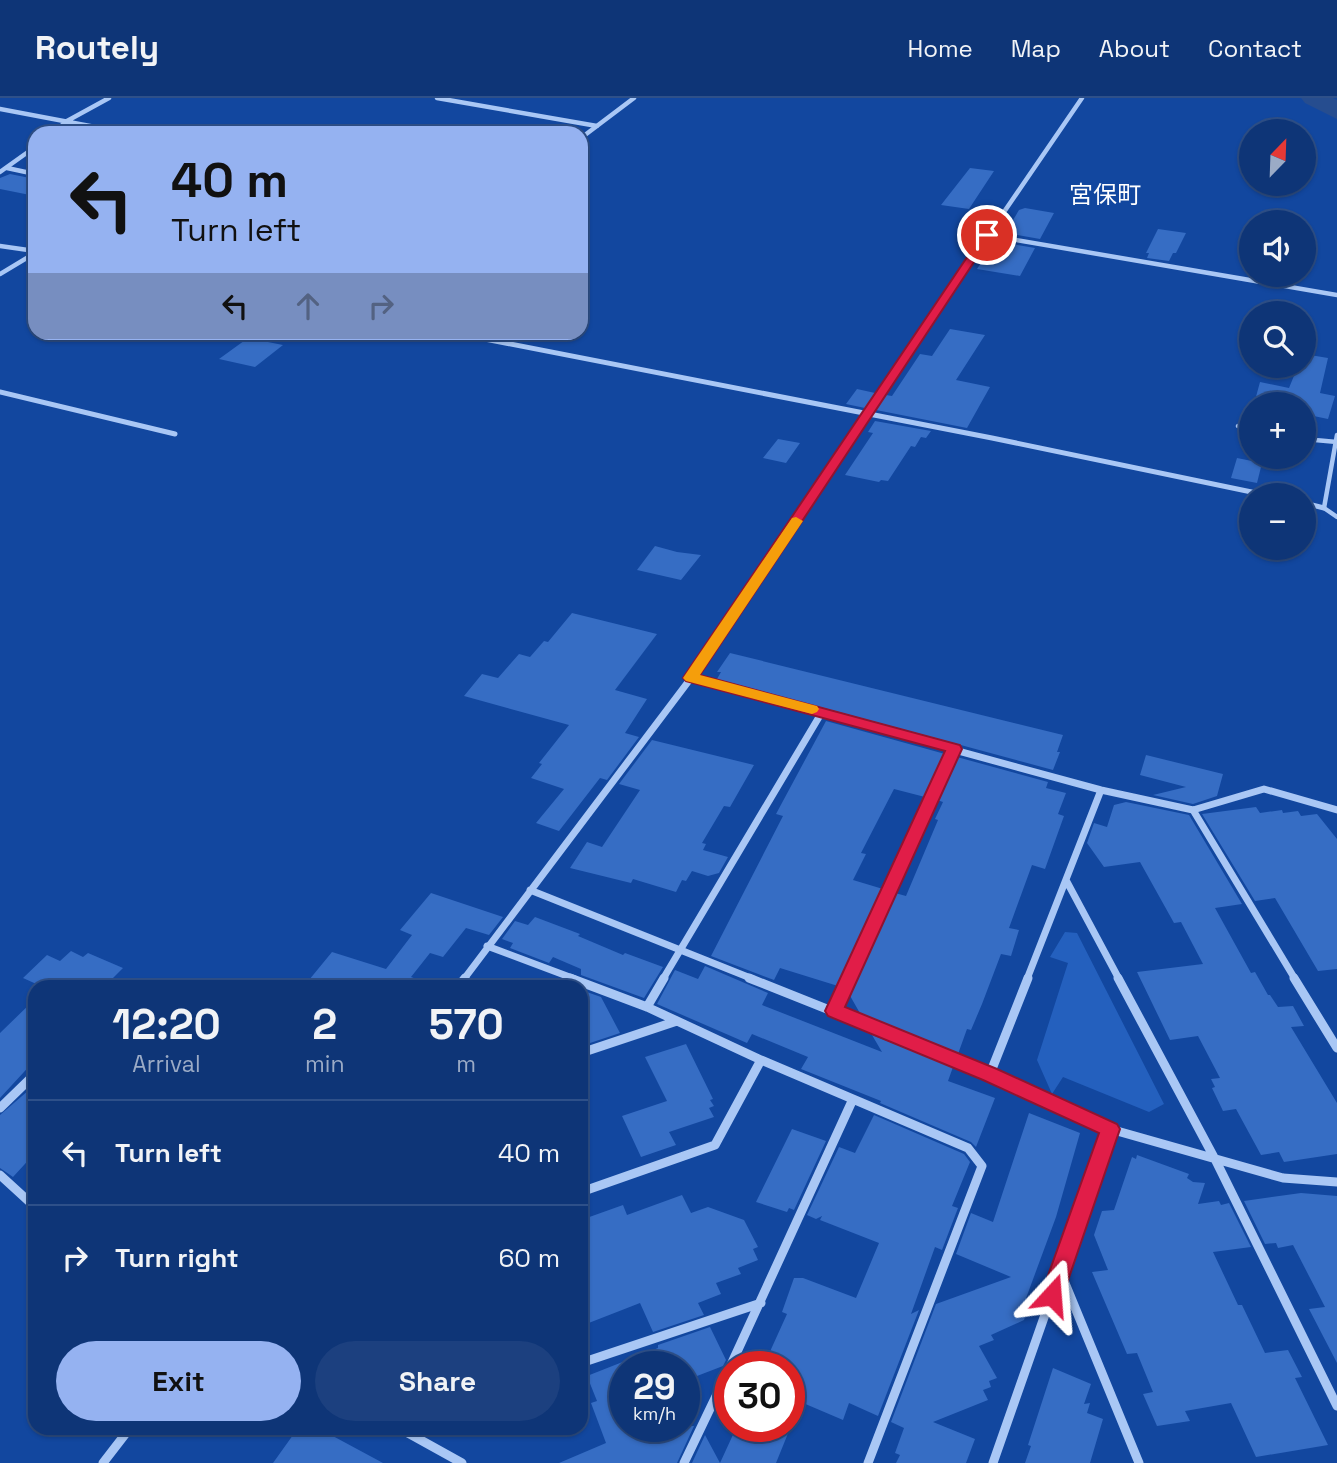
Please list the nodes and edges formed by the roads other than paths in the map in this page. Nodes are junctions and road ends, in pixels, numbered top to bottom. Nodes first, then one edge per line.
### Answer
1 (109, 98) edge
2 (437, 98) edge
3 (634, 98) edge
4 (1082, 98) edge
5 (0, 109) edge
6 (67, 121) junction
7 (597, 125) junction
8 (61, 126) edge
9 (92, 126) edge
10 (588, 132) edge
11 (28, 152) edge
12 (7, 168) junction
13 (0, 172) edge
14 (28, 172) edge
15 (987, 235) junction
16 (0, 246) edge
17 (28, 251) edge
18 (28, 256) edge
19 (0, 274) edge
20 (1337, 295) edge
21 (490, 340) edge
22 (0, 392) edge
23 (869, 414) junction
24 (175, 435) dead end
25 (1337, 435) edge
26 (1316, 440) edge
27 (1336, 442) edge
28 (1239, 489) edge
29 (1316, 506) edge
30 (1324, 508) junction
31 (1337, 517) edge
32 (691, 678) junction
33 (822, 712) junction
34 (954, 749) junction
35 (1101, 790) junction
36 (1193, 810) junction
37 (1337, 810) edge
38 (1066, 880) junction
39 (530, 890) junction
40 (487, 946) junction
41 (681, 948) junction
42 (463, 980) edge
43 (576, 980) edge
44 (588, 985) edge
45 (647, 1007) junction
46 (834, 1011) junction
47 (678, 1021) junction
48 (1337, 1048) edge
49 (588, 1051) edge
50 (761, 1060) junction
51 (990, 1074) junction
52 (28, 1081) edge
53 (853, 1099) junction
54 (0, 1108) edge
55 (1110, 1129) junction
56 (1216, 1161) junction
57 (0, 1175) edge
58 (1337, 1182) edge
59 (588, 1190) edge
60 (28, 1201) edge
61 (1060, 1271) junction
62 (761, 1303) junction
63 (738, 1351) edge
64 (588, 1361) edge
65 (714, 1400) edge
66 (1337, 1406) edge
67 (125, 1435) edge
68 (410, 1435) edge
69 (446, 1459) edge
70 (103, 1463) edge
71 (462, 1463) edge
72 (684, 1463) edge
73 (867, 1463) edge
74 (993, 1463) edge
75 (1139, 1463) edge

1 - 6 street
2 - 7 street
3 - 7 street
4 - 15 street
5 - 6 street
6 - 8 street
6 - 9 street
7 - 10 street
11 - 12 street
12 - 13 street
12 - 14 street
15 - 20 street
15 - 23 street
16 - 17 street
18 - 19 street
21 - 23 street
22 - 24 street
23 - 28 street
23 - 32 street
25 - 27 lane
26 - 27 lane
27 - 30 lane
29 - 30 street
30 - 31 lane
32 - 33 street
32 - 39 street
33 - 34 street
33 - 41 street
34 - 35 street
34 - 46 street
35 - 36 street
35 - 38 street
36 - 37 street
36 - 48 street
38 - 51 street
38 - 56 street
39 - 40 street
39 - 41 street
40 - 42 street
40 - 43 street
41 - 45 street
41 - 46 street
44 - 45 street
45 - 47 street
46 - 51 street
47 - 49 street
47 - 50 street
50 - 53 street
50 - 59 street
51 - 55 street
52 - 54 street
53 - 62 street
53 - 73 street
55 - 56 street
55 - 61 street
56 - 58 street
56 - 66 street
57 - 60 street
61 - 74 street
61 - 75 street
62 - 63 street
62 - 64 street
65 - 72 street
67 - 70 street
68 - 69 street
69 - 71 street

